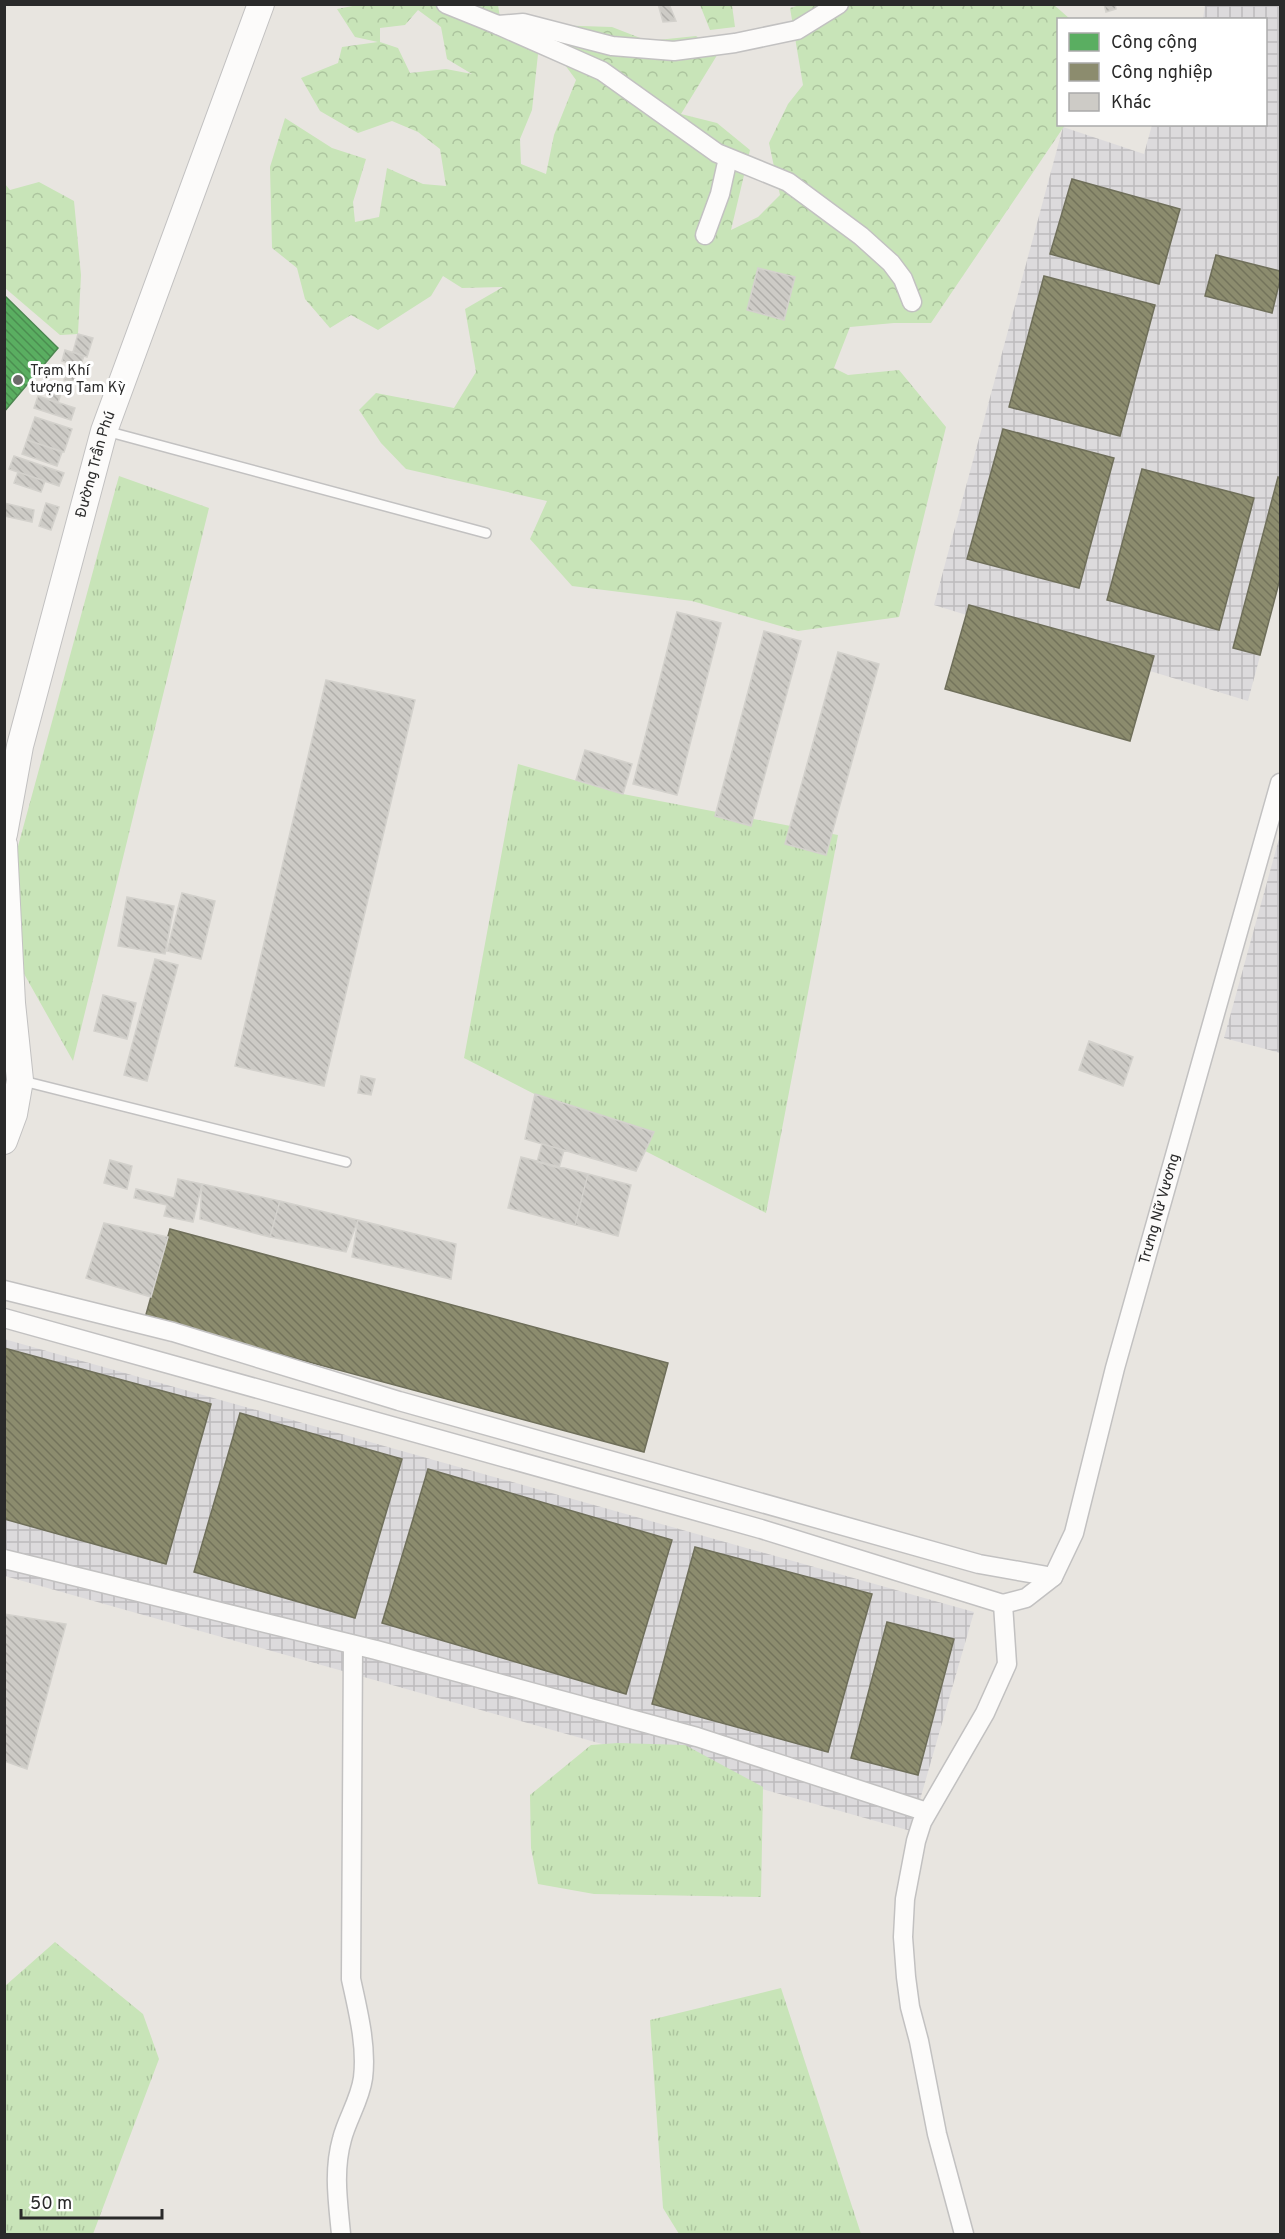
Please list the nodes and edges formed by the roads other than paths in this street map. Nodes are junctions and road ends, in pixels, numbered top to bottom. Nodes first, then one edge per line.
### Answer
1 (261, 4) edge
2 (446, 4) edge
3 (839, 4) edge
4 (498, 25) junction
5 (728, 158) junction
6 (705, 235) dead end
7 (912, 302) dead end
8 (104, 431) junction
9 (486, 533) dead end
10 (1281, 783) edge
11 (4, 834) edge
12 (4, 845) edge
13 (20, 1080) junction
14 (4, 1141) edge
15 (346, 1162) dead end
16 (4, 1290) edge
17 (4, 1318) edge
18 (4, 1560) edge
19 (1053, 1577) junction
20 (1003, 1604) junction
21 (353, 1645) junction
22 (927, 1812) junction
23 (341, 2235) edge
24 (964, 2235) edge

1 - 8 main road, Đường Trần Phú
2 - 4 street
3 - 4 street
4 - 5 street
5 - 6 street
5 - 7 street
8 - 9 lane
8 - 11 main road, Đường Trần Phú
10 - 19 street, Trưng Nữ Vương
12 - 13 main road
13 - 14 main road
13 - 15 lane
16 - 19 street
17 - 20 street
18 - 21 street
19 - 20 street, Trưng Nữ Vương
20 - 22 street
21 - 22 street
21 - 23 street
22 - 24 street

